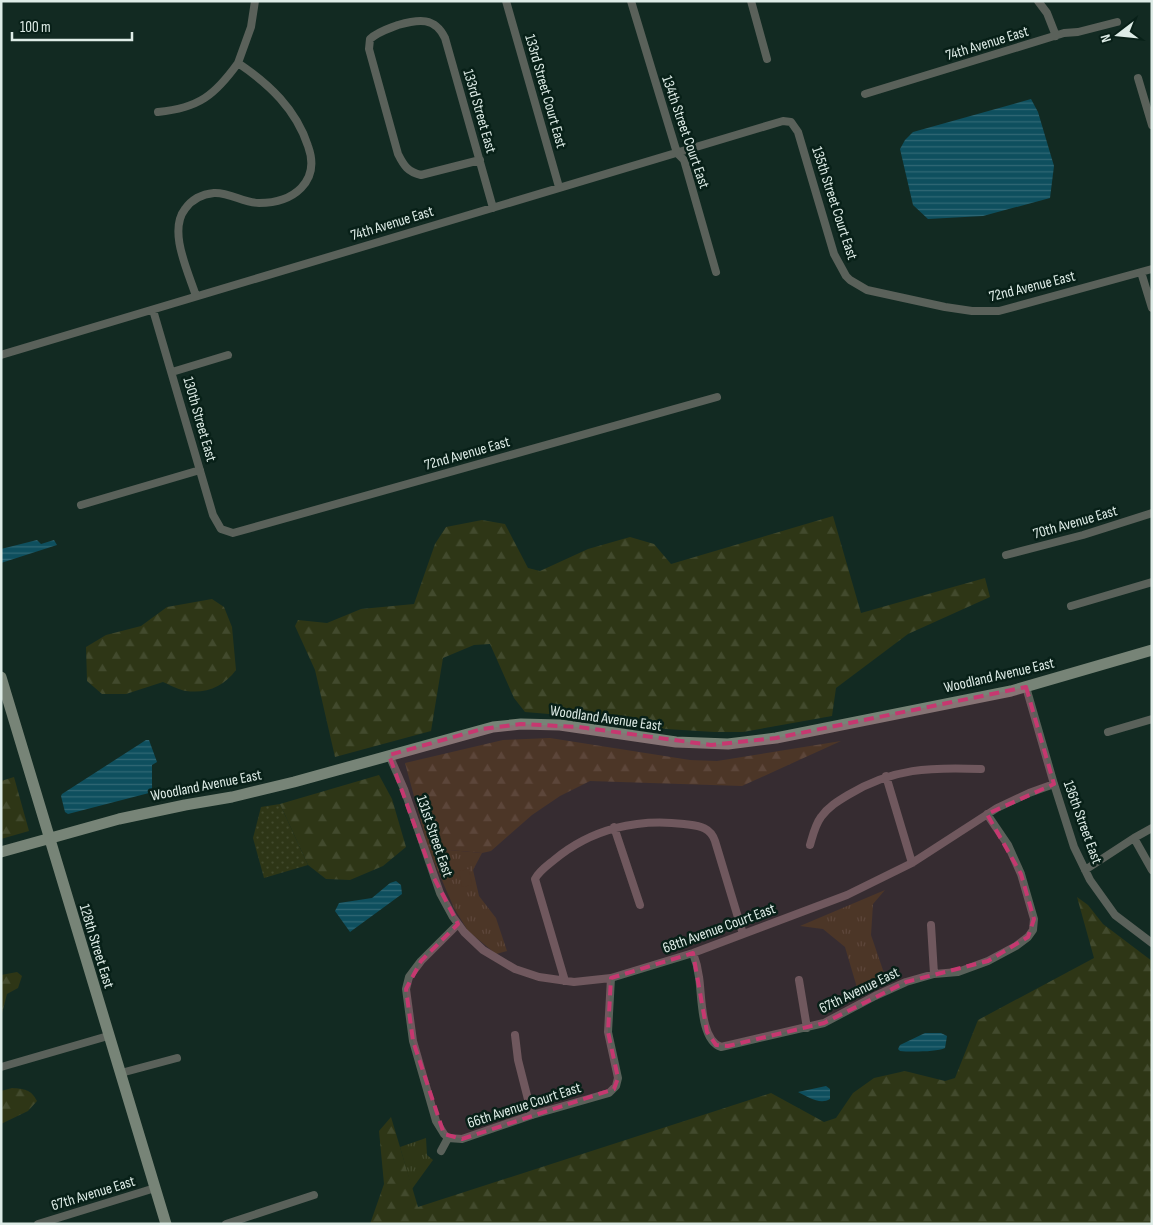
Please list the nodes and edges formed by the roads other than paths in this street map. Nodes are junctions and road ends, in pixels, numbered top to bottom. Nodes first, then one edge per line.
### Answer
1 (255, 1) edge
2 (506, 1) edge
3 (630, 1) edge
4 (751, 1) edge
5 (1038, 1) edge
6 (1117, 22) dead end
7 (1056, 36) junction
8 (767, 59) dead end
9 (238, 63) junction
10 (1138, 78) dead end
11 (865, 94) dead end
12 (158, 112) dead end
13 (791, 122) joint
14 (1152, 125) edge
15 (677, 153) junction
16 (480, 160) junction
17 (559, 187) junction
18 (493, 208) junction
19 (1152, 269) edge
20 (716, 272) dead end
21 (1141, 272) junction
22 (860, 286) joint
23 (196, 296) junction
24 (1152, 308) edge
25 (153, 310) junction
26 (1, 355) edge
27 (228, 355) dead end
28 (172, 372) junction
29 (717, 397) dead end
30 (200, 470) junction
31 (81, 505) dead end
32 (1152, 513) edge
33 (226, 531) joint
34 (1006, 555) dead end
35 (1152, 582) edge
36 (1071, 606) dead end
37 (1152, 650) edge
38 (1, 677) edge
39 (1026, 686) junction
40 (1152, 719) edge
41 (1108, 732) dead end
42 (389, 755) junction
43 (981, 769) dead end
44 (886, 776) junction
45 (1054, 784) junction
46 (987, 814) junction
47 (614, 828) junction
48 (1152, 828) edge
49 (1134, 838) junction
50 (50, 839) junction
51 (810, 845) dead end
52 (1, 852) edge
53 (912, 863) junction
54 (1085, 870) junction
55 (1152, 870) edge
56 (640, 905) dead end
57 (458, 924) junction
58 (931, 925) dead end
59 (743, 934) junction
60 (1152, 943) edge
61 (693, 953) junction
62 (934, 974) junction
63 (611, 978) junction
64 (800, 980) dead end
65 (565, 982) junction
66 (807, 1028) junction
67 (515, 1035) dead end
68 (108, 1036) junction
69 (177, 1058) dead end
70 (1, 1067) edge
71 (121, 1073) junction
72 (532, 1115) junction
73 (448, 1138) junction
74 (441, 1151) dead end
75 (155, 1188) junction
76 (314, 1195) dead end
77 (38, 1224) edge
78 (166, 1224) edge
79 (226, 1224) edge

1 - 9 street
2 - 17 street, 133rd Street Court East
3 - 15 street, 134th Street Court East
4 - 8 street
5 - 7 street
6 - 7 street, 74th Avenue East
7 - 11 street, 74th Avenue East
9 - 12 street
9 - 23 street
10 - 14 street
13 - 15 street, 74th Avenue East
13 - 22 street, 135th Street Court East
15 - 17 street, 74th Avenue East
15 - 20 street, 134th Street Court East
16 - 16 street, 133rd Street East
16 - 18 street, 133rd Street East
17 - 18 street, 74th Avenue East
18 - 23 street, 74th Avenue East
19 - 21 street, 72nd Avenue East
21 - 22 street, 72nd Avenue East
21 - 24 street
23 - 25 street, 74th Avenue East
25 - 26 street, 74th Avenue East
25 - 28 street, 130th Street East
27 - 28 street
28 - 30 street, 130th Street East
29 - 33 street, 72nd Avenue East
30 - 31 street
30 - 33 street, 130th Street East
32 - 34 street, 70th Avenue East
35 - 36 street
37 - 39 street, Woodland Avenue East
38 - 50 street, 128th Street East
39 - 42 street, Woodland Avenue East
39 - 45 street, 136th Street East
40 - 41 street
42 - 50 street, Woodland Avenue East
42 - 57 street, 131st Street East
43 - 44 street
44 - 51 street
44 - 53 street
45 - 46 street, 68th Avenue Court East
45 - 54 street, 136th Street East
46 - 53 street, 68th Avenue Court East
46 - 62 street, 67th Avenue East
47 - 56 street
47 - 59 street
47 - 65 street
48 - 49 street
49 - 54 street
49 - 55 street
50 - 52 street, Woodland Avenue East
50 - 68 street, 128th Street East
53 - 59 street, 68th Avenue Court East
54 - 60 street, 136th Street East
57 - 65 street, 68th Avenue Court East
57 - 73 street
58 - 62 street
59 - 61 street, 68th Avenue Court East
61 - 63 street, 68th Avenue Court East
61 - 66 street, 67th Avenue East
62 - 66 street, 67th Avenue East
63 - 65 street, 68th Avenue Court East
63 - 72 street, 66th Avenue Court East
64 - 66 street
67 - 72 street
68 - 70 street
68 - 71 street, 128th Street East
69 - 71 street
71 - 75 street, 128th Street East
72 - 73 street, 66th Avenue Court East
73 - 74 street
75 - 77 street, 67th Avenue East
75 - 78 street, 128th Street East
76 - 79 street

